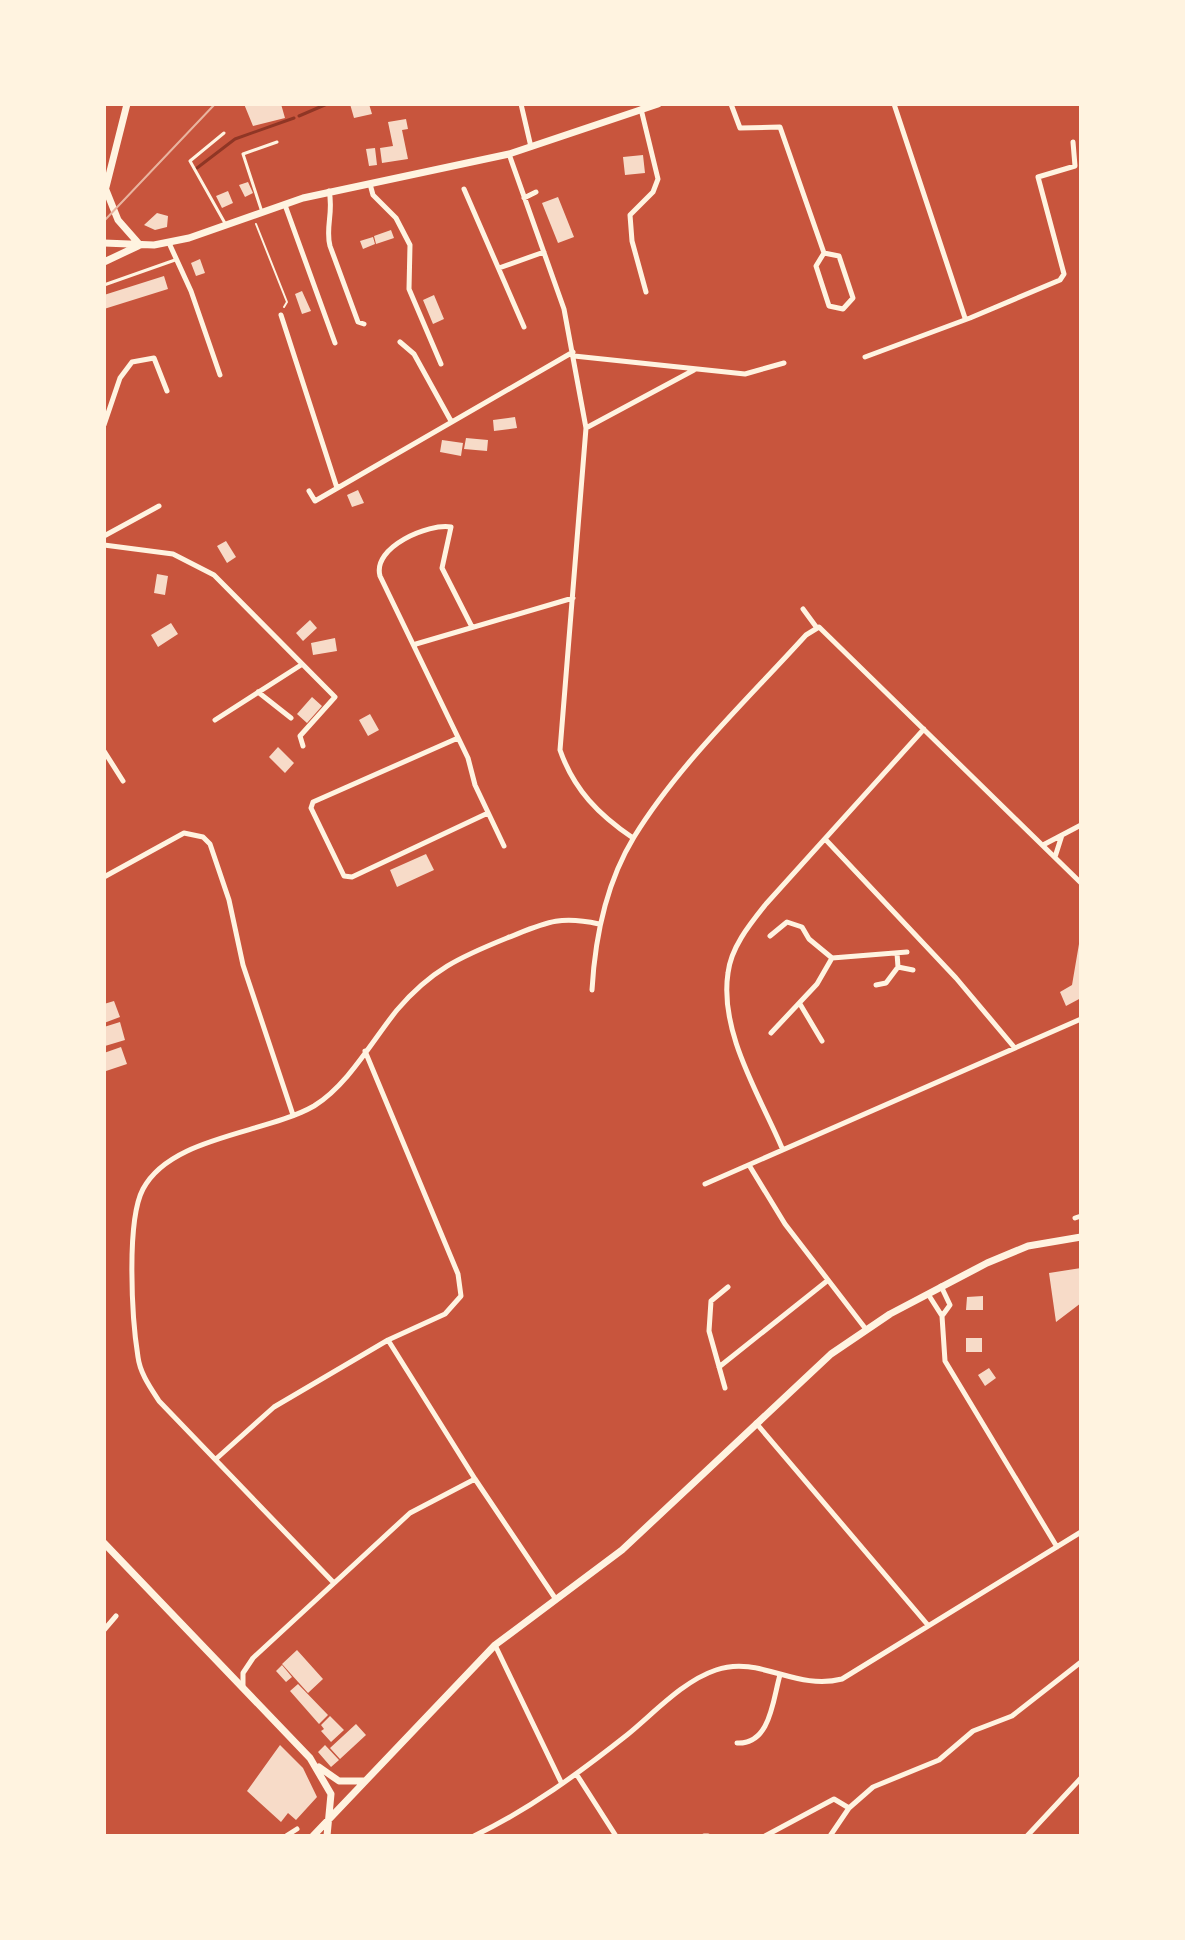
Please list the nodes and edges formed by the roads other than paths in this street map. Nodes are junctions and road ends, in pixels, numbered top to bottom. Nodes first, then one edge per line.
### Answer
1 (127, 104) edge
2 (521, 104) edge
3 (658, 104) edge
4 (731, 104) edge
5 (894, 104) edge
6 (641, 109) junction
7 (224, 133) dead end
8 (277, 142) dead end
9 (1073, 142) dead end
10 (531, 148) junction
11 (509, 154) junction
12 (369, 183) junction
13 (464, 189) dead end
14 (329, 191) junction
15 (105, 192) edge
16 (536, 192) dead end
17 (524, 198) junction
18 (284, 204) junction
19 (262, 212) junction
20 (226, 225) junction
21 (104, 243) edge
22 (169, 243) junction
23 (140, 245) junction
24 (544, 252) junction
25 (824, 253) junction
26 (175, 260) junction
27 (104, 262) edge
28 (499, 268) junction
29 (104, 285) edge
30 (646, 292) dead end
31 (281, 315) road end
32 (965, 318) junction
33 (364, 324) dead end
34 (524, 327) dead end
35 (400, 342) dead end
36 (335, 343) dead end
37 (574, 354) junction
38 (865, 357) dead end
39 (784, 363) dead end
40 (441, 364) dead end
41 (696, 369) junction
42 (220, 375) dead end
43 (167, 391) dead end
44 (451, 421) junction
45 (104, 425) edge
46 (586, 428) junction
47 (337, 488) junction
48 (309, 491) dead end
49 (159, 506) dead end
50 (104, 536) edge
51 (104, 545) edge
52 (573, 598) junction
53 (803, 609) dead end
54 (472, 627) junction
55 (818, 628) junction
56 (416, 644) junction
57 (301, 665) junction
58 (258, 692) junction
59 (291, 718) dead end
60 (215, 720) dead end
61 (924, 729) junction
62 (458, 738) junction
63 (303, 746) dead end
64 (104, 751) edge
65 (123, 781) dead end
66 (488, 813) junction
67 (1081, 825) edge
68 (1062, 834) junction
69 (633, 838) junction
70 (826, 840) junction
71 (1043, 845) junction
72 (504, 846) dead end
73 (1055, 857) junction
74 (104, 877) edge
75 (1081, 883) edge
76 (599, 924) junction
77 (770, 936) dead end
78 (907, 952) dead end
79 (897, 953) junction
80 (832, 958) junction
81 (898, 967) junction
82 (913, 970) dead end
83 (876, 985) dead end
84 (592, 990) dead end
85 (800, 1004) junction
86 (1081, 1019) edge
87 (771, 1033) dead end
88 (822, 1041) dead end
89 (1014, 1047) junction
90 (365, 1051) junction
91 (293, 1115) junction
92 (782, 1148) junction
93 (749, 1165) junction
94 (705, 1184) dead end
95 (1081, 1237) edge
96 (827, 1281) junction
97 (941, 1286) junction
98 (728, 1287) dead end
99 (927, 1294) junction
100 (942, 1316) junction
101 (865, 1328) junction
102 (388, 1340) junction
103 (719, 1367) junction
104 (725, 1388) dead end
105 (755, 1423) junction
106 (216, 1459) junction
107 (475, 1479) junction
108 (1081, 1532) edge
109 (104, 1543) edge
110 (1057, 1547) junction
111 (333, 1582) junction
112 (555, 1598) junction
113 (116, 1616) dead end
114 (927, 1624) junction
115 (104, 1630) edge
116 (495, 1645) junction
117 (1081, 1662) edge
118 (780, 1675) junction
119 (243, 1688) junction
120 (737, 1743) dead end
121 (310, 1758) junction
122 (577, 1775) junction
123 (1081, 1778) edge
124 (364, 1781) junction
125 (561, 1782) junction
126 (849, 1808) junction
127 (330, 1819) junction
128 (297, 1829) dead end
129 (286, 1836) edge
130 (313, 1836) edge
131 (327, 1836) edge
132 (474, 1836) edge
133 (616, 1836) edge
134 (765, 1836) edge
135 (830, 1836) edge
136 (1027, 1836) edge

1 - 15 main road
2 - 10 street
3 - 6 main road
4 - 25 street
5 - 32 street
6 - 10 main road
6 - 30 street
7 - 20 lane
8 - 19 lane
9 - 32 street
10 - 11 main road
11 - 12 main road
11 - 17 street
12 - 14 main road
12 - 40 street
13 - 28 street
14 - 18 main road
14 - 33 street
15 - 23 main road
16 - 17 street
17 - 24 street
18 - 19 main road
18 - 36 street
19 - 20 main road
20 - 22 main road
21 - 23 main road
22 - 23 main road
22 - 26 street
23 - 27 main road
24 - 28 street
24 - 37 street
25 - 25 street
26 - 29 lane
26 - 42 street
28 - 34 street
31 - 47 street
32 - 38 street
35 - 44 street
37 - 41 street
37 - 44 street
37 - 46 street
39 - 41 street
41 - 46 street
43 - 45 street
44 - 47 street
46 - 52 street
47 - 48 street
49 - 50 street
51 - 57 street
52 - 54 street
52 - 69 street
53 - 55 street
54 - 56 street
54 - 56 street
55 - 61 street
55 - 69 street
56 - 62 street
57 - 58 street
57 - 63 street
58 - 59 street
58 - 60 street
61 - 70 street
61 - 71 street
62 - 66 street
62 - 66 street
64 - 65 street
66 - 72 street
67 - 68 street
68 - 71 street
68 - 73 street
69 - 76 street
70 - 89 street
70 - 92 street
71 - 73 street
73 - 75 street
74 - 91 street
76 - 84 street
76 - 90 street
77 - 80 street
78 - 79 street
79 - 80 street
79 - 81 street
80 - 85 street
81 - 82 street
81 - 83 street
85 - 87 street
85 - 88 street
86 - 89 street
89 - 92 street
90 - 91 street
90 - 102 street
91 - 106 street
92 - 93 street
93 - 94 street
93 - 96 street
95 - 97 main road
96 - 101 street
96 - 103 street
97 - 99 main road
97 - 100 street
98 - 103 street
99 - 100 street
99 - 101 main road
100 - 110 street
101 - 105 main road
102 - 106 street
102 - 107 street
103 - 104 street
105 - 112 main road
105 - 114 street
106 - 111 street
107 - 111 street
107 - 112 street
108 - 110 street
109 - 119 main road
110 - 114 street
111 - 119 street
112 - 116 main road
113 - 115 street
114 - 118 street
116 - 124 main road
116 - 125 street
117 - 126 street
118 - 120 street
118 - 122 street
119 - 121 main road
121 - 124 main road
121 - 127 main road
122 - 125 street
122 - 133 street
123 - 136 street
124 - 127 main road
125 - 132 street
126 - 134 street
126 - 135 street
127 - 130 main road
127 - 131 main road
128 - 129 street

